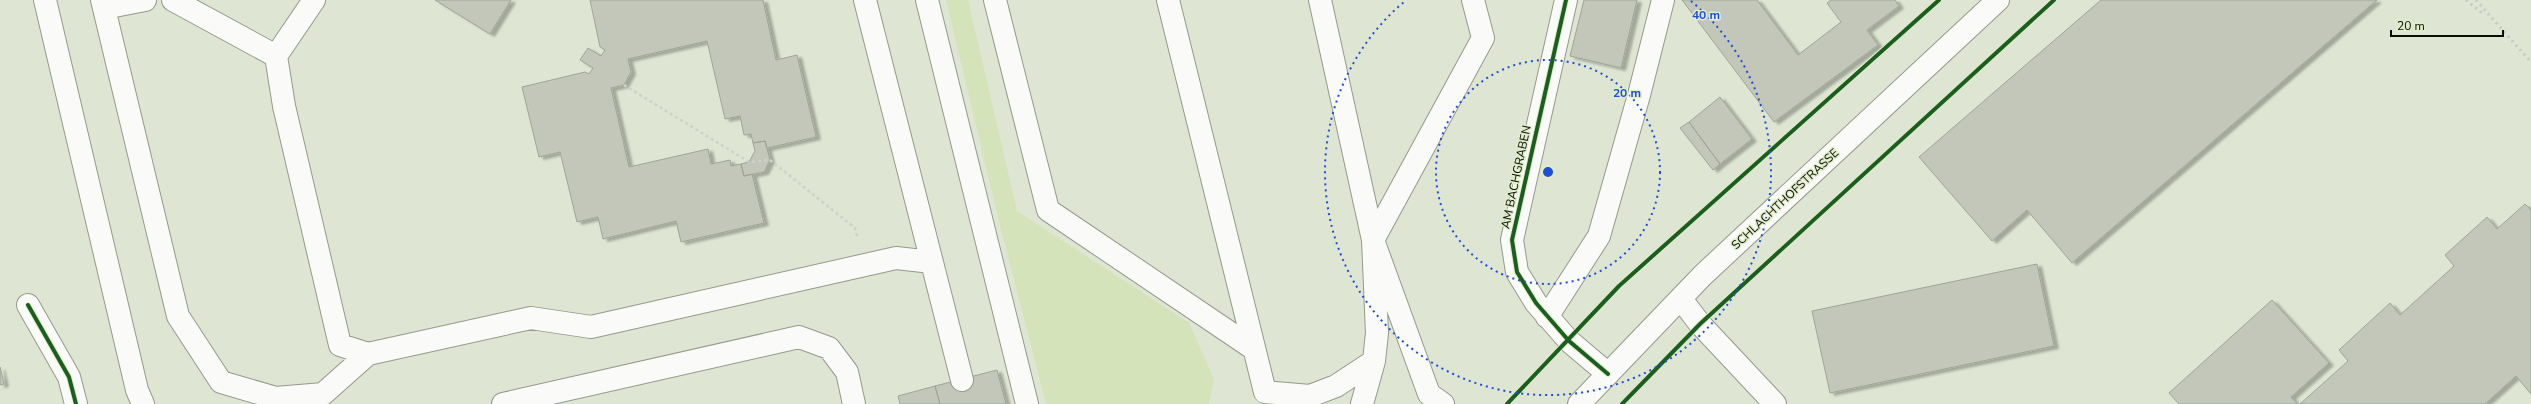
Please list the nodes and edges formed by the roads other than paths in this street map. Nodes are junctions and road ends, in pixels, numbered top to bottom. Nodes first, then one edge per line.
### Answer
1 (45, 0) edge
2 (145, 0) edge
3 (173, 0) edge
4 (314, 0) edge
5 (865, 0) edge
6 (927, 0) edge
7 (995, 0) edge
8 (1168, 0) edge
9 (1320, 0) edge
10 (1473, 0) edge
11 (1566, 0) edge
12 (1664, 0) edge
13 (1998, 0) edge
14 (103, 4) edge
15 (276, 56) junction
16 (1373, 240) junction
17 (932, 262) junction
18 (1681, 299) junction
19 (28, 305) dead end
20 (1547, 317) junction
21 (1254, 349) junction
22 (368, 354) junction
23 (1374, 361) junction
24 (1608, 374) junction
25 (962, 380) dead end
26 (1266, 398) edge
27 (76, 404) edge
28 (143, 404) edge
29 (504, 404) edge
30 (854, 404) edge
31 (1027, 404) edge
32 (1362, 404) edge
33 (1443, 404) edge
34 (1579, 404) edge
35 (1775, 404) edge

1 - 28 main road
2 - 14 main road
3 - 15 main road
4 - 15 main road
5 - 17 main road
6 - 31 main road
7 - 21 main road
8 - 21 main road
9 - 16 main road
10 - 16 main road
11 - 20 main road, AM BACHGRABEN
12 - 20 main road
13 - 18 main road, SCHLACHTHOFSTRASSE
14 - 22 main road
15 - 22 main road
16 - 23 main road
16 - 33 main road
17 - 22 main road
17 - 25 main road
18 - 24 main road, SCHLACHTHOFSTRASSE
18 - 35 main road
19 - 27 main road
20 - 24 main road, AM BACHGRABEN
21 - 26 main road
23 - 26 main road
23 - 32 main road
24 - 34 main road, SCHLACHTHOFSTRASSE
29 - 30 main road

